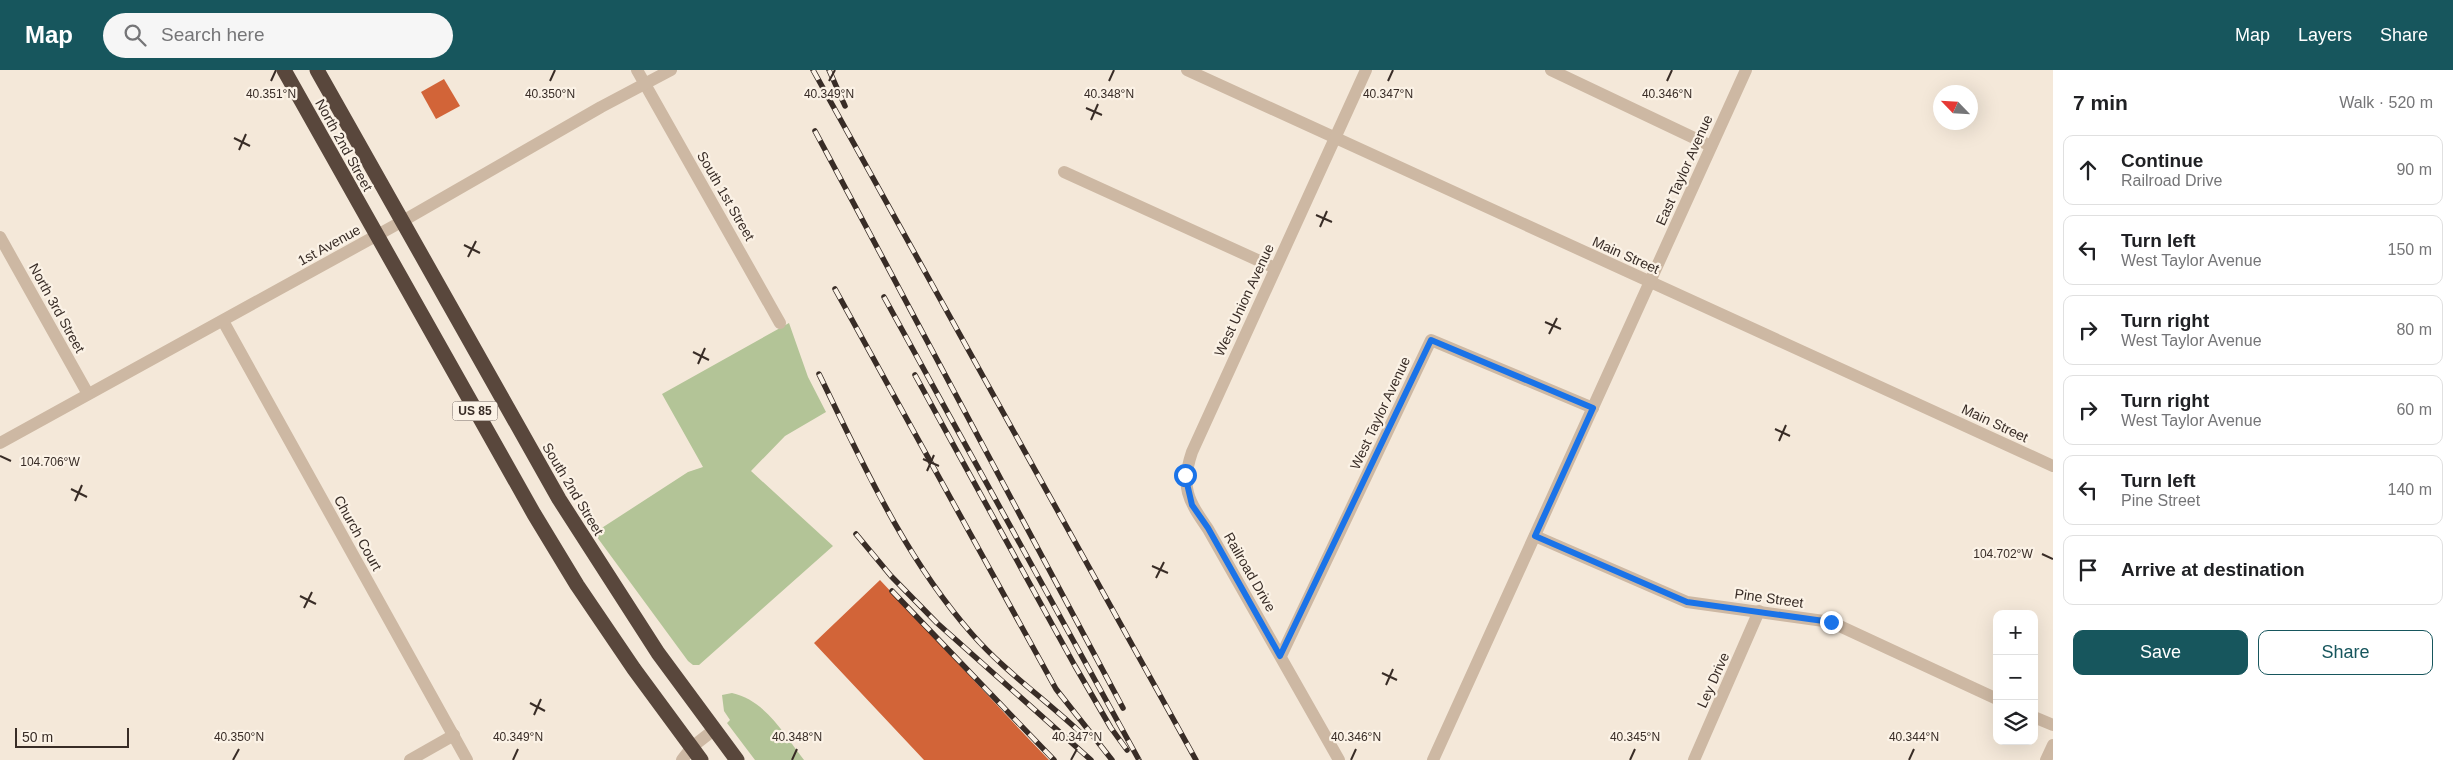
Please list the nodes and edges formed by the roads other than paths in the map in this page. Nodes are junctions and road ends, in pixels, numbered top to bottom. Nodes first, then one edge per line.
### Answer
1 (284, 70) edge
2 (317, 70) edge
3 (637, 70) edge
4 (671, 70) edge
5 (1188, 70) edge
6 (1366, 70) edge
7 (1551, 70) edge
8 (1746, 70) edge
9 (645, 84) junction
10 (1335, 138) junction
11 (1711, 146) junction
12 (1064, 172) dead end
13 (401, 222) junction
14 (376, 236) junction
15 (0, 237) edge
16 (1275, 268) junction
17 (1650, 282) junction
18 (223, 321) junction
19 (780, 322) dead end
20 (88, 394) junction
21 (1593, 408) junction
22 (0, 443) edge
23 (2053, 466) edge
24 (1185, 475) joint
25 (1535, 536) junction
26 (1759, 611) junction
27 (1280, 656) junction
28 (1993, 697) edge
29 (2038, 718) edge
30 (2053, 725) edge
31 (715, 729) junction
32 (454, 735) junction
33 (2053, 745) edge
34 (692, 747) junction
35 (410, 760) edge
36 (467, 760) edge
37 (682, 760) edge
38 (701, 760) edge
39 (737, 760) edge
40 (1339, 760) edge
41 (1433, 760) edge
42 (1694, 760) edge
43 (2046, 760) edge

1 - 14 highway, North 2nd Street / US 85
2 - 13 highway, North 2nd Street / US 85
3 - 9 street, South 1st Street
4 - 9 street, 1st Avenue
5 - 10 street, Main Street
6 - 10 street, West Union Avenue
7 - 11 street
8 - 11 street, East Taylor Avenue
9 - 13 street, 1st Avenue
9 - 19 street, South 1st Street
10 - 16 street, West Union Avenue
10 - 17 street, Main Street
11 - 17 street, East Taylor Avenue
12 - 16 street
13 - 14 street, 1st Avenue
13 - 31 highway, South 2nd Street / US 85
14 - 18 street, 1st Avenue
14 - 34 highway, US 85
15 - 20 street, North 3rd Street
16 - 24 street, West Union Avenue
17 - 21 street
17 - 23 street, Main Street
18 - 20 street, 1st Avenue
18 - 32 street, Church Court
20 - 22 street, 1st Avenue
21 - 25 street
21 - 27 street, West Taylor Avenue
24 - 27 street, Railroad Drive
25 - 26 street, Pine Street
25 - 41 street
26 - 28 street, Pine Street
26 - 42 street, Ley Drive
27 - 40 street, Railroad Drive
29 - 30 street
31 - 34 street
31 - 39 highway, South 2nd Street / US 85
32 - 35 street
32 - 36 street, Church Court
33 - 43 street
34 - 37 street
34 - 38 highway, US 85

